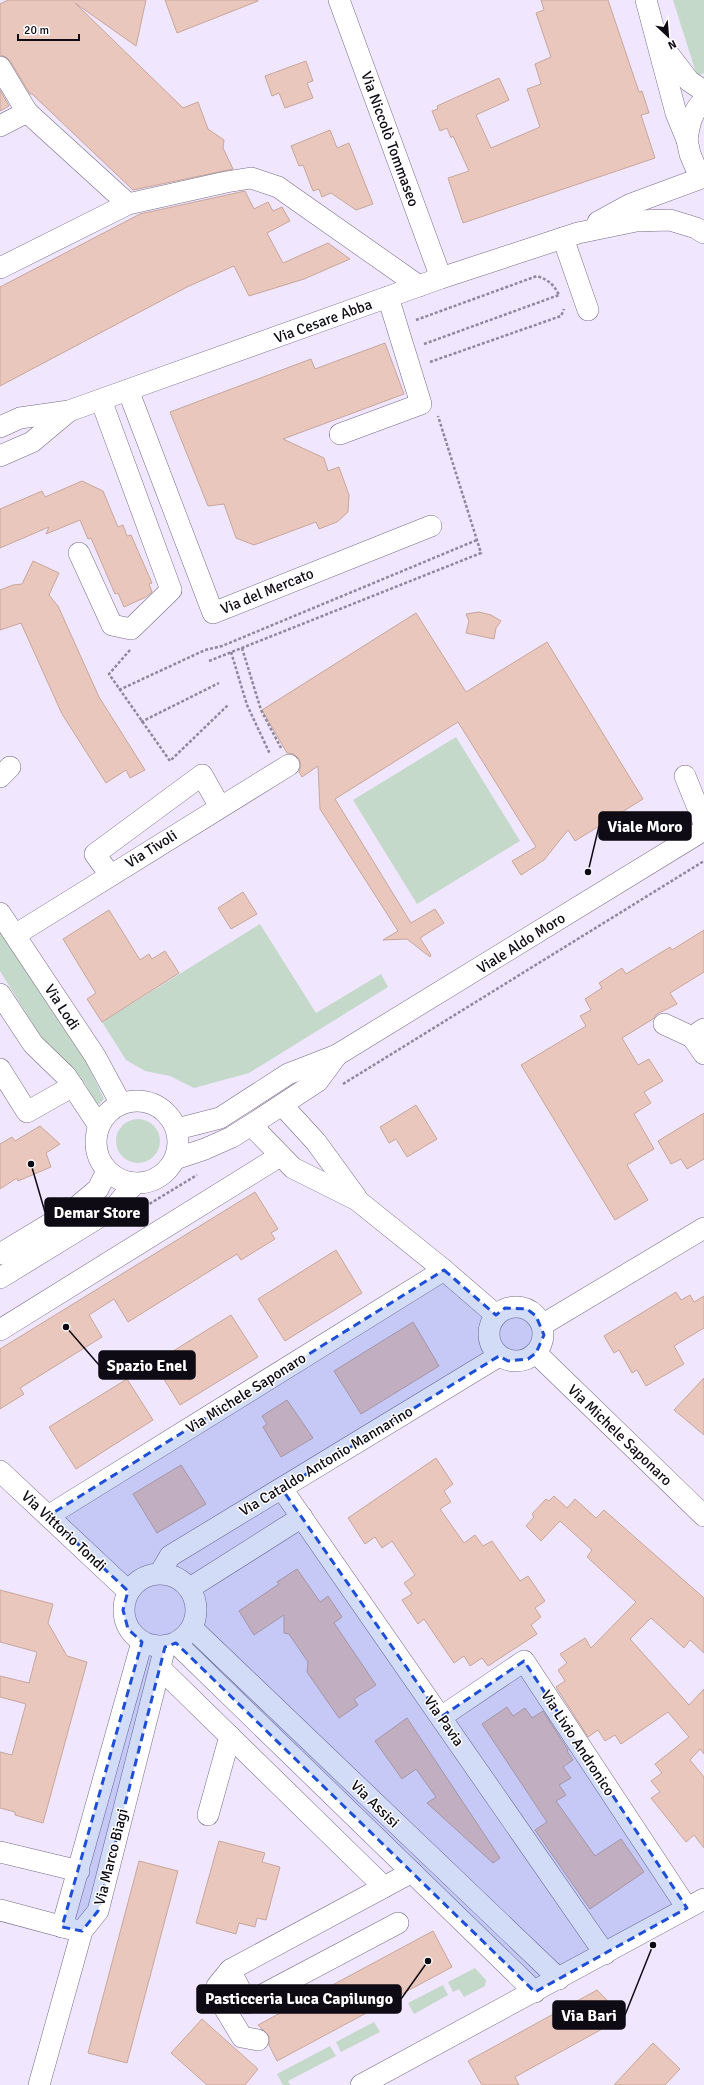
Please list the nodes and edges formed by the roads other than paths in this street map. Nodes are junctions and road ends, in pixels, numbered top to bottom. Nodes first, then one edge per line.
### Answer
1 (339, 0) edge
2 (646, 0) edge
3 (656, 36) junction
4 (0, 67) edge
5 (704, 91) edge
6 (704, 100) edge
7 (27, 112) junction
8 (0, 126) edge
9 (687, 140) junction
10 (704, 177) edge
11 (128, 204) junction
12 (704, 233) edge
13 (571, 236) junction
14 (0, 268) edge
15 (441, 278) junction
16 (419, 286) junction
17 (388, 297) junction
18 (588, 310) dead end
19 (128, 390) junction
20 (101, 400) junction
21 (69, 411) junction
22 (0, 427) edge
23 (340, 434) dead end
24 (0, 456) edge
25 (431, 526) dead end
26 (79, 553) dead end
27 (289, 765) dead end
28 (685, 776) dead end
29 (220, 807) junction
30 (704, 823) edge
31 (704, 830) edge
32 (110, 875) junction
33 (0, 913) edge
34 (15, 935) junction
35 (0, 994) edge
36 (664, 1024) dead end
37 (698, 1033) edge
38 (704, 1054) edge
39 (337, 1055) junction
40 (0, 1069) edge
41 (73, 1086) junction
42 (121, 1104) junction
43 (282, 1105) junction
44 (252, 1125) junction
45 (99, 1126) junction
46 (177, 1129) junction
47 (280, 1156) junction
48 (175, 1158) junction
49 (107, 1171) junction
50 (135, 1183) junction
51 (357, 1200) junction
52 (704, 1228) edge
53 (0, 1254) edge
54 (444, 1270) junction
55 (0, 1278) edge
56 (496, 1315) junction
57 (542, 1325) junction
58 (0, 1330) edge
59 (536, 1353) junction
60 (499, 1356) junction
61 (0, 1471) edge
62 (282, 1489) junction
63 (48, 1516) junction
64 (704, 1516) edge
65 (302, 1517) junction
66 (160, 1573) junction
67 (190, 1588) junction
68 (128, 1592) junction
69 (192, 1628) junction
70 (142, 1642) junction
71 (170, 1645) junction
72 (160, 1668) junction
73 (203, 1669) junction
74 (194, 1701) junction
75 (440, 1716) junction
76 (230, 1736) junction
77 (208, 1815) dead end
78 (0, 1852) edge
79 (79, 1871) junction
80 (412, 1872) junction
81 (384, 1887) junction
82 (696, 1904) edge
83 (0, 1910) edge
84 (398, 1924) dead end
85 (62, 1927) junction
86 (82, 1931) junction
87 (605, 1954) junction
88 (230, 1970) junction
89 (559, 1979) junction
90 (535, 1992) junction
91 (258, 2040) dead end
92 (388, 2078) edge
93 (39, 2085) edge
94 (361, 2085) edge

1 - 15 street, Via Niccolò Tommaseo
2 - 3 street
3 - 5 street
3 - 9 street
4 - 7 street
6 - 9 street
7 - 8 street
7 - 11 street
9 - 10 street
10 - 13 street, Via Cesare Abba
11 - 14 street
11 - 16 street
12 - 13 street, Via Cesare Abba
13 - 15 street, Via Cesare Abba
13 - 18 street
15 - 16 street, Via Cesare Abba
16 - 17 street, Via Cesare Abba
17 - 19 street, Via Cesare Abba
17 - 23 street
19 - 20 street, Via Cesare Abba
19 - 25 street, Via del Mercato
20 - 21 street, Via Cesare Abba
20 - 26 street
21 - 22 street, Via Cesare Abba
21 - 24 street, Via Cesare Abba
27 - 29 street, Via Tivoli
28 - 30 street
29 - 32 street, Via Tivoli
29 - 32 street
31 - 39 street, Viale Aldo Moro
32 - 34 street, Via Tivoli
33 - 34 street, Via Lodi
34 - 42 street, Via Lodi
35 - 41 street
36 - 37 street
37 - 38 street
39 - 43 street, Viale Aldo Moro
39 - 46 street, Viale Aldo Moro
40 - 41 street
41 - 45 street
42 - 45 street
42 - 46 street
43 - 44 street, Viale Aldo Moro
43 - 51 street
44 - 47 street
44 - 48 street, Viale Aldo Moro
45 - 49 street
46 - 48 street
47 - 51 street
47 - 58 street
48 - 50 street
49 - 50 street
49 - 53 street
50 - 55 street
51 - 54 street
52 - 57 street
54 - 56 street
54 - 63 street, Via Michele Saponaro
56 - 57 street
56 - 60 street
57 - 59 street
59 - 60 street
59 - 64 street, Via Michele Saponaro
60 - 62 street, Via Cataldo Antonio Mannarino
61 - 63 street, Via Vittorio Tondi
62 - 65 street, Via Pavia
62 - 66 street, Via Cataldo Antonio Mannarino
63 - 68 street, Via Vittorio Tondi
65 - 67 street
65 - 75 street, Via Pavia
66 - 67 street
66 - 68 street
67 - 69 street
68 - 70 street
69 - 71 street
69 - 89 street, Via Assisi
70 - 71 street
70 - 79 street, Via Marco Biagi
71 - 72 street, Via Marco Biagi
71 - 73 street, Via Assisi
72 - 74 street
72 - 86 street, Via Marco Biagi
73 - 74 street
73 - 80 street, Via Assisi
74 - 76 street
75 - 82 street, Via Livio Andronico
75 - 87 street, Via Pavia
76 - 77 street
76 - 81 street
78 - 79 street
79 - 85 street, Via Marco Biagi
80 - 81 street
80 - 90 street, Via Assisi
81 - 88 street
82 - 87 street
83 - 85 street
84 - 88 street
85 - 86 street
86 - 93 street, Via Marco Biagi
87 - 89 street
88 - 91 street
89 - 90 street
90 - 92 street
92 - 94 street

